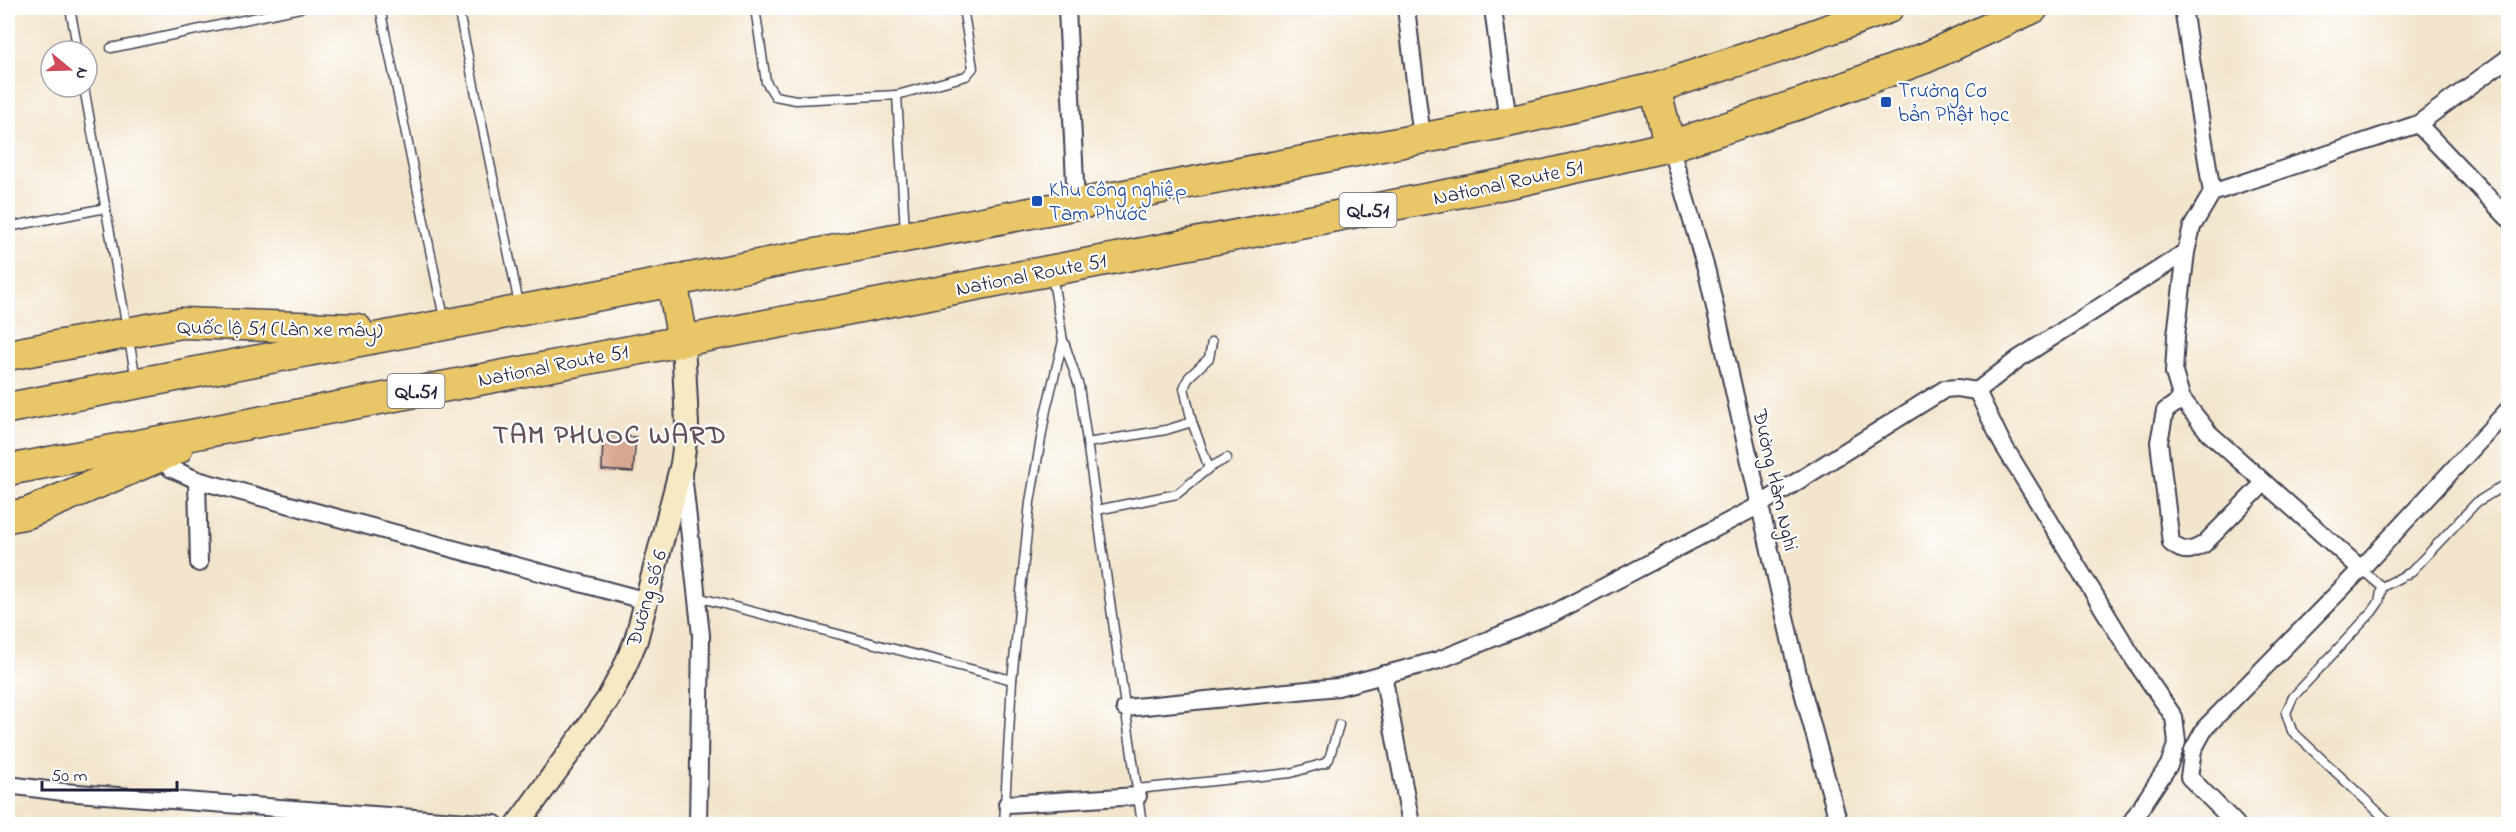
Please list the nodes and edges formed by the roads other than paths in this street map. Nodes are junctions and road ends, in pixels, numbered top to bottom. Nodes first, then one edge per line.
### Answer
1 (70, 8) edge
2 (300, 8) edge
3 (380, 8) edge
4 (458, 8) edge
5 (754, 8) edge
6 (963, 8) edge
7 (1066, 8) edge
8 (1406, 8) edge
9 (1493, 8) edge
10 (1888, 8) edge
11 (2033, 8) edge
12 (2183, 8) edge
13 (76, 39) edge
14 (111, 48) dead end
15 (2508, 58) edge
16 (1655, 88) junction
17 (897, 95) junction
18 (86, 99) edge
19 (1508, 122) junction
20 (2418, 124) junction
21 (1422, 138) junction
22 (1670, 146) junction
23 (2212, 193) junction
24 (1076, 205) junction
25 (106, 208) junction
26 (2508, 218) edge
27 (8, 227) edge
28 (905, 237) junction
29 (2186, 252) junction
30 (1052, 270) junction
31 (672, 281) junction
32 (520, 310) junction
33 (446, 324) junction
34 (411, 331) junction
35 (128, 333) junction
36 (683, 341) junction
37 (1063, 341) junction
38 (1212, 342) dead end
39 (8, 356) edge
40 (137, 383) junction
41 (1977, 391) junction
42 (2182, 399) junction
43 (8, 408) edge
44 (2508, 410) edge
45 (1192, 422) junction
46 (1087, 443) junction
47 (155, 449) junction
48 (1227, 458) dead end
49 (682, 464) junction
50 (1209, 468) junction
51 (8, 470) edge
52 (197, 480) junction
53 (2264, 483) junction
54 (2508, 483) edge
55 (1758, 506) junction
56 (1097, 510) junction
57 (8, 517) edge
58 (199, 563) dead end
59 (2361, 569) junction
60 (2382, 587) junction
61 (697, 597) junction
62 (647, 601) junction
63 (1383, 674) junction
64 (1012, 680) junction
65 (1125, 708) junction
66 (1339, 725) dead end
67 (8, 785) edge
68 (1137, 792) junction
69 (1007, 804) junction
70 (495, 825) edge
71 (518, 825) edge
72 (698, 825) edge
73 (1004, 825) edge
74 (1142, 825) edge
75 (1411, 825) edge
76 (1839, 825) edge
77 (2130, 825) edge
78 (2236, 825) edge
79 (2391, 825) edge

1 - 13 lane
2 - 14 lane
3 - 33 lane
4 - 32 lane
5 - 17 lane
6 - 17 lane
7 - 24 street
8 - 21 street
9 - 19 street
10 - 16 highway
11 - 22 highway, National Route 51 / QL.51
12 - 23 street
15 - 20 street
16 - 19 highway
16 - 22 highway
17 - 28 lane
18 - 25 lane
19 - 21 highway
20 - 23 street
20 - 26 street
21 - 24 highway
22 - 30 highway, National Route 51 / QL.51
22 - 55 street, Đường Hàm Nghi
23 - 29 street
24 - 28 highway
25 - 27 lane
25 - 35 lane
28 - 31 highway
29 - 41 street
29 - 42 street
30 - 36 highway, National Route 51 / QL.51
30 - 37 lane
31 - 32 highway
31 - 36 highway
32 - 33 highway
33 - 34 highway
34 - 35 highway, Quốc lộ 51 (Làn xe máy)
34 - 40 highway
35 - 39 highway, Quốc lộ 51 (Làn xe máy)
35 - 40 lane
36 - 47 highway, National Route 51 / QL.51
36 - 49 street, Đường số 6
37 - 46 lane
37 - 64 lane
38 - 45 lane
40 - 43 highway
41 - 55 street
41 - 77 street
42 - 53 street
42 - 53 street
44 - 59 street
45 - 46 lane
45 - 50 lane
46 - 56 lane
47 - 51 highway, National Route 51 / QL.51
47 - 52 street
47 - 57 highway, QL.51
48 - 50 lane
49 - 61 street
49 - 62 street, Đường số 6
50 - 56 lane
52 - 58 street
52 - 62 street
53 - 59 street
54 - 60 lane
55 - 63 street
55 - 76 street, Đường Hàm Nghi
56 - 65 lane
59 - 60 lane
59 - 78 street
60 - 79 lane
61 - 64 lane
61 - 72 street
62 - 71 street, Đường số 6
63 - 65 street
63 - 75 street
64 - 69 lane
65 - 68 lane
66 - 68 lane
67 - 70 street
68 - 69 street
68 - 74 lane
69 - 73 lane

